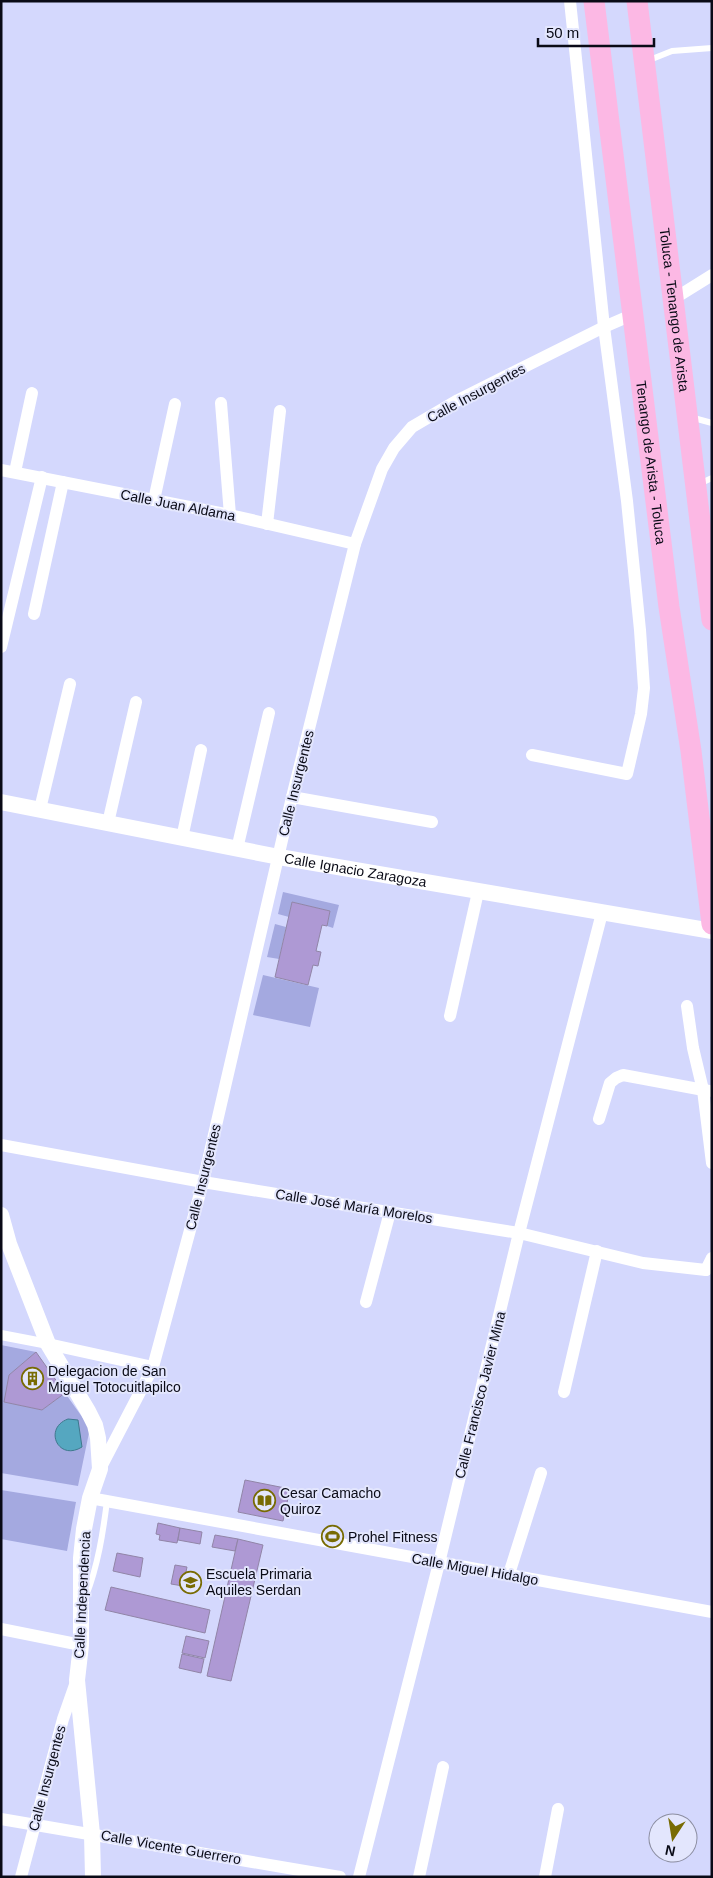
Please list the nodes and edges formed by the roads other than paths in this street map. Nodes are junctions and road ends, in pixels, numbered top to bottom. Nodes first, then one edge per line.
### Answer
1 (570, 1) edge
2 (594, 1) edge
3 (638, 1) edge
4 (712, 48) edge
5 (645, 62) junction
6 (712, 275) edge
7 (672, 300) junction
8 (634, 314) junction
9 (604, 327) junction
10 (32, 392) dead end
11 (222, 403) dead end
12 (175, 404) dead end
13 (280, 411) dead end
14 (687, 416) junction
15 (712, 423) edge
16 (1, 470) edge
17 (15, 472) junction
18 (42, 477) junction
19 (63, 482) junction
20 (704, 482) edge
21 (154, 500) junction
22 (230, 515) junction
23 (267, 524) junction
24 (355, 544) junction
25 (34, 614) dead end
26 (712, 620) edge
27 (1, 647) edge
28 (70, 684) dead end
29 (136, 702) dead end
30 (268, 713) dead end
31 (201, 750) dead end
32 (532, 755) dead end
33 (292, 797) junction
34 (1, 802) edge
35 (40, 809) junction
36 (432, 822) dead end
37 (108, 823) junction
38 (182, 838) junction
39 (236, 849) junction
40 (279, 857) junction
41 (478, 892) junction
42 (602, 913) junction
43 (712, 924) edge
44 (712, 931) edge
45 (687, 1006) dead end
46 (450, 1016) dead end
47 (707, 1091) edge
48 (599, 1119) dead end
49 (1, 1144) edge
50 (712, 1163) edge
51 (204, 1182) junction
52 (390, 1212) junction
53 (1, 1215) edge
54 (519, 1233) junction
55 (597, 1251) junction
56 (710, 1268) edge
57 (366, 1302) dead end
58 (1, 1335) edge
59 (48, 1344) junction
60 (153, 1366) junction
61 (564, 1392) dead end
62 (100, 1469) junction
63 (541, 1473) dead end
64 (90, 1498) junction
65 (107, 1501) junction
66 (439, 1563) junction
67 (509, 1574) junction
68 (81, 1609) junction
69 (712, 1612) edge
70 (1, 1629) edge
71 (81, 1645) junction
72 (77, 1680) junction
73 (443, 1767) dead end
74 (558, 1809) dead end
75 (1, 1818) edge
76 (34, 1824) junction
77 (92, 1834) junction
78 (21, 1877) edge
79 (92, 1877) edge
80 (340, 1877) edge
81 (359, 1877) edge
82 (419, 1877) edge
83 (545, 1877) edge

1 - 9 street
2 - 8 highway, Tenango de Arista - Toluca
3 - 5 highway, Toluca - Tenango de Arista
4 - 5 lane
5 - 7 highway, Toluca - Tenango de Arista
6 - 7 street
7 - 14 highway, Toluca - Tenango de Arista
8 - 9 street, Calle Insurgentes
8 - 43 highway, Tenango de Arista - Toluca
9 - 24 street, Calle Insurgentes
9 - 32 street
10 - 17 street
11 - 22 street
12 - 21 street
13 - 23 street
14 - 15 lane
14 - 20 highway, Toluca - Tenango de Arista
16 - 17 street, Calle Juan Aldama
17 - 18 street, Calle Juan Aldama
18 - 19 street, Calle Juan Aldama
18 - 27 street
19 - 21 street, Calle Juan Aldama
19 - 25 street
20 - 26 highway, Toluca - Tenango de Arista
21 - 22 street, Calle Juan Aldama
22 - 23 street, Calle Juan Aldama
23 - 24 street, Calle Juan Aldama
24 - 33 street, Calle Insurgentes
28 - 35 street
29 - 37 street
30 - 39 street
31 - 38 street
33 - 36 street
33 - 40 street, Calle Insurgentes
34 - 35 street, Calle Ignacio Zaragoza
35 - 37 street, Calle Ignacio Zaragoza
37 - 38 street, Calle Ignacio Zaragoza
38 - 39 street, Calle Ignacio Zaragoza
39 - 40 street, Calle Ignacio Zaragoza
40 - 41 street, Calle Ignacio Zaragoza
40 - 51 street, Calle Insurgentes
41 - 42 street, Calle Ignacio Zaragoza
41 - 46 street
42 - 44 street, Calle Ignacio Zaragoza
42 - 54 street, Calle Francisco Javier Mina
45 - 47 street
47 - 48 street
47 - 50 street
49 - 51 street, Calle José María Morelos
51 - 52 street, Calle José María Morelos
51 - 60 street, Calle Insurgentes
52 - 54 street, Calle José María Morelos
52 - 57 street
53 - 59 street, Calle Independencia
54 - 55 street, Calle José María Morelos
54 - 66 street, Calle Francisco Javier Mina
55 - 56 street, Calle José María Morelos
55 - 61 street
58 - 59 street
59 - 60 street
59 - 62 street, Calle Independencia
60 - 62 street, Calle Insurgentes
62 - 64 street, Calle Independencia
63 - 67 street
64 - 65 street, Calle Miguel Hidalgo
64 - 68 street, Calle Independencia
65 - 66 street, Calle Miguel Hidalgo
65 - 68 lane
66 - 67 street, Calle Miguel Hidalgo
66 - 81 street, Calle Francisco Javier Mina
67 - 69 street, Calle Miguel Hidalgo
68 - 71 street, Calle Independencia
70 - 71 street
71 - 72 street, Calle Independencia
72 - 76 street, Calle Insurgentes
72 - 77 street, Calle Independencia
73 - 82 street
74 - 83 street
75 - 76 street, Calle Vicente Guerrero
76 - 77 street, Calle Vicente Guerrero
76 - 78 street, Calle Insurgentes
77 - 79 street, Calle Independencia
77 - 80 street, Calle Vicente Guerrero

